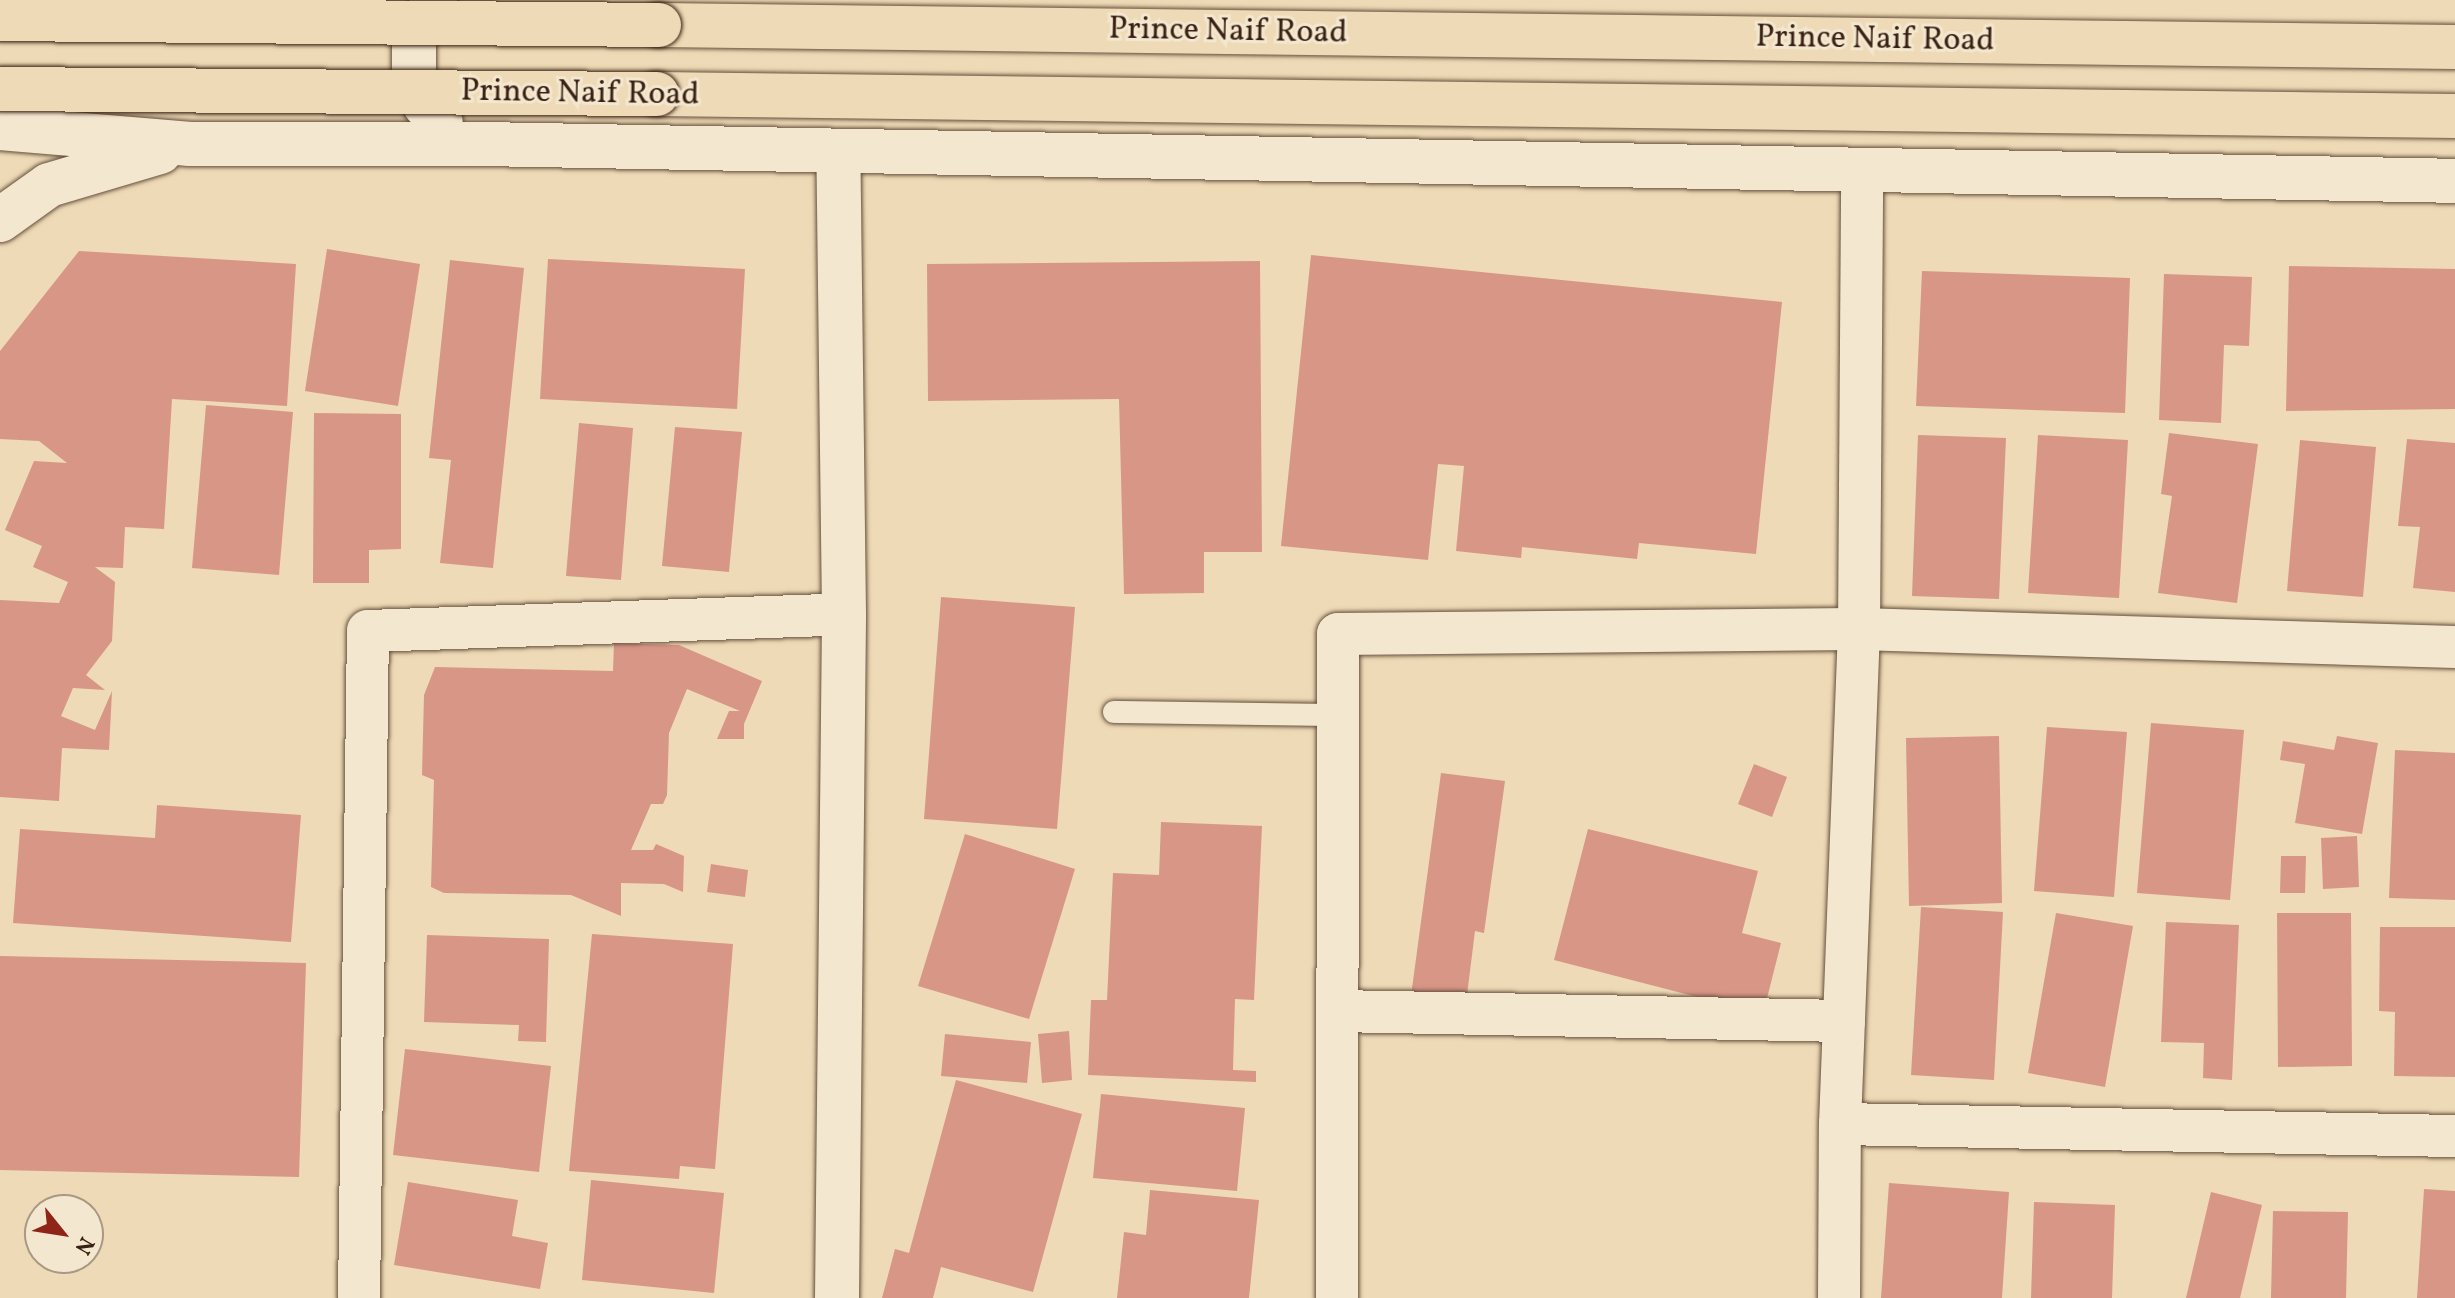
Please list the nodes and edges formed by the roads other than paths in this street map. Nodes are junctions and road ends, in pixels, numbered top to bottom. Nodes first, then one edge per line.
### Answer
1 (435, 0) edge
2 (0, 19) edge
3 (2455, 47) edge
4 (0, 89) edge
5 (2455, 116) edge
6 (0, 128) edge
7 (190, 144) junction
8 (482, 144) junction
9 (838, 151) junction
10 (1862, 170) junction
11 (2455, 181) edge
12 (0, 220) edge
13 (844, 614) junction
14 (1859, 629) junction
15 (2455, 647) edge
16 (1114, 712) dead end
17 (1337, 715) junction
18 (1337, 1011) junction
19 (1844, 1021) junction
20 (1840, 1124) junction
21 (2455, 1136) edge
22 (359, 1298) edge
23 (837, 1298) edge
24 (1337, 1298) edge
25 (1839, 1298) edge

1 - 8 main road
2 - 3 main road, Prince Naif Road, bridge
4 - 5 main road, Prince Naif Road, bridge
6 - 7 main road
7 - 8 main road, Prince Naif Road
7 - 12 main road
8 - 9 main road, Prince Naif Road
9 - 10 main road, Prince Naif Road
9 - 13 main road
10 - 11 main road, Prince Naif Road
10 - 14 street
13 - 22 street
13 - 23 main road
14 - 15 street
14 - 17 street
14 - 19 street
16 - 17 lane
17 - 18 street
18 - 19 street
18 - 24 street
19 - 20 street
20 - 21 street
20 - 25 street

